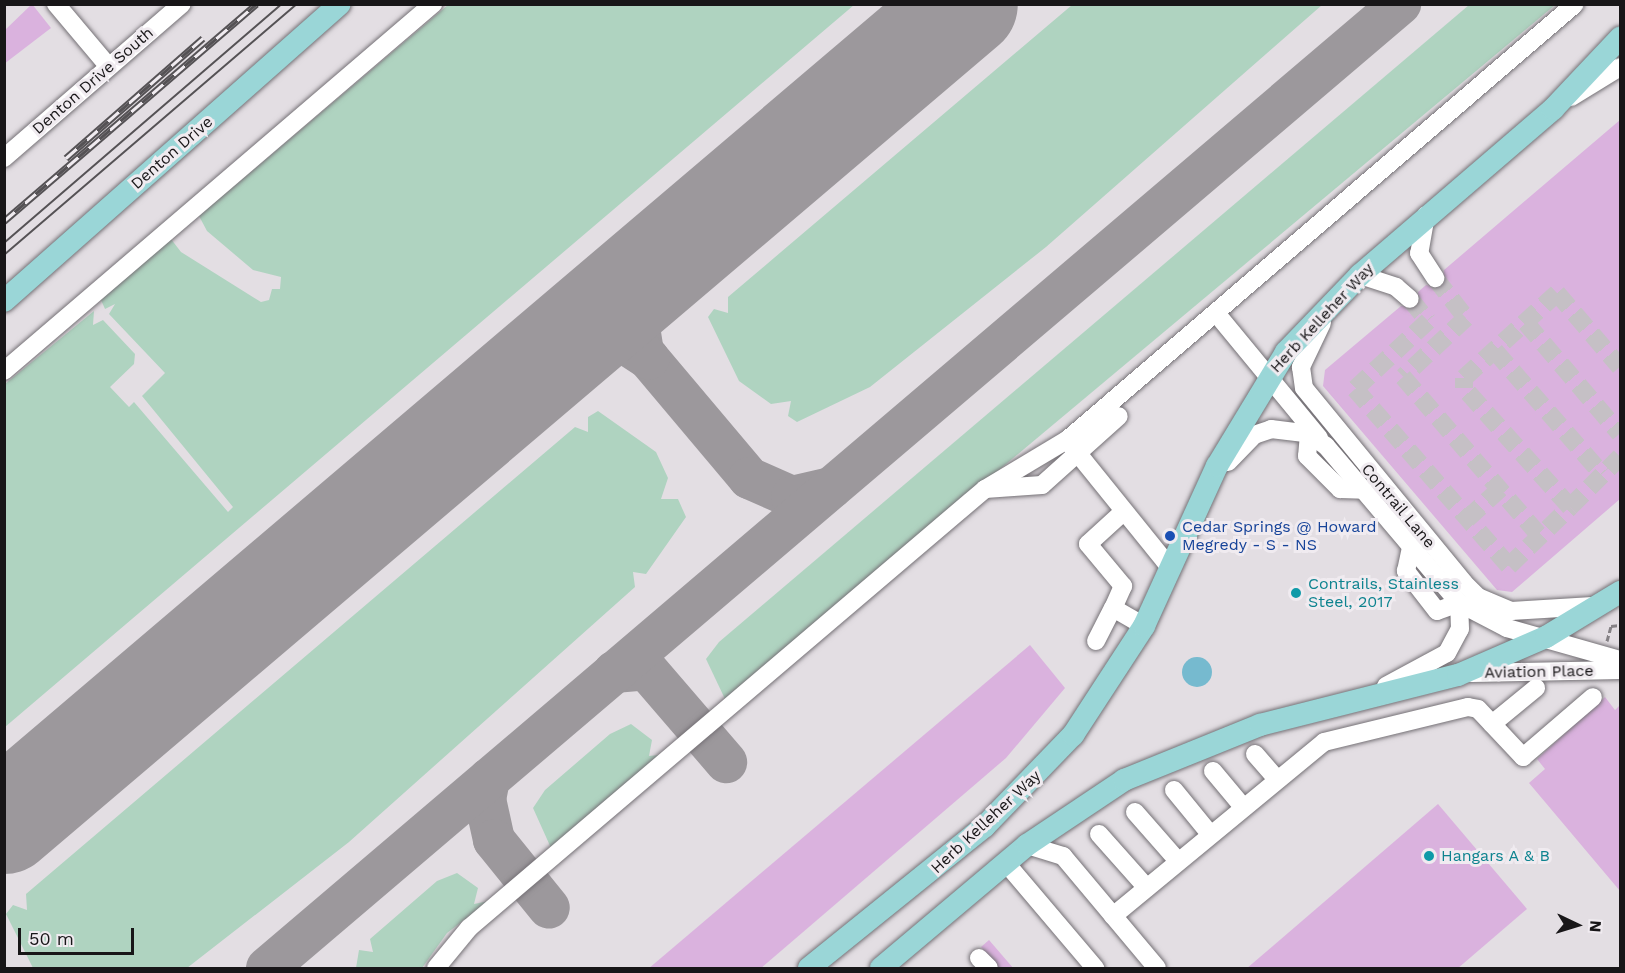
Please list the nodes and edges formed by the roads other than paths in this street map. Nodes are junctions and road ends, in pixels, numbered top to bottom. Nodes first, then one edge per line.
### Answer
1 (56, 4) edge
2 (182, 4) edge
3 (340, 4) edge
4 (433, 4) edge
5 (1575, 4) edge
6 (1620, 38) edge
7 (109, 67) junction
8 (1620, 67) edge
9 (1553, 109) junction
10 (4, 158) edge
11 (1426, 214) junction
12 (1360, 276) junction
13 (1435, 278) tunnel mouth
14 (1336, 298) junction
15 (1410, 299) tunnel mouth
16 (4, 302) edge
17 (1216, 313) junction
18 (4, 371) edge
19 (1267, 377) junction
20 (1119, 416) dead end
21 (1310, 434) junction
22 (1073, 446) junction
23 (1326, 446) junction
24 (1364, 490) junction
25 (1202, 497) junction
26 (1122, 513) junction
27 (1171, 569) junction
28 (1612, 598) edge
29 (1459, 603) junction
30 (1113, 608) junction
31 (1144, 626) junction
32 (1546, 638) junction
33 (1096, 641) dead end
34 (1620, 660) edge
35 (1620, 670) edge
36 (1458, 675) junction
37 (1536, 688) dead end
38 (1373, 692) junction
39 (1593, 697) dead end
40 (1491, 724) junction
41 (1255, 754) dead end
42 (1212, 771) dead end
43 (1277, 778) junction
44 (1174, 790) dead end
45 (1243, 807) junction
46 (1134, 812) dead end
47 (1099, 834) dead end
48 (1210, 834) junction
49 (1027, 845) junction
50 (1178, 861) junction
51 (1006, 863) junction
52 (1146, 888) junction
53 (1113, 916) junction
54 (813, 967) edge
55 (436, 969) edge
56 (881, 969) edge
57 (1095, 969) edge
58 (1157, 969) edge

1 - 7 street
2 - 7 street, Denton Drive South
3 - 16 main road, Denton Drive
4 - 18 street
5 - 17 street
6 - 9 main road, Herb Kelleher Way
7 - 10 street, Denton Drive South
8 - 9 street
9 - 11 main road, Herb Kelleher Way
11 - 12 main road, Herb Kelleher Way
11 - 13 street
12 - 14 main road, Herb Kelleher Way
12 - 15 street
14 - 19 main road, Herb Kelleher Way
14 - 28 street, Contrail Lane
17 - 19 street, Contrail Lane
17 - 22 street
19 - 23 street, Contrail Lane
19 - 25 main road, Herb Kelleher Way
20 - 22 street
21 - 23 street, Contrail Lane
21 - 24 street
21 - 25 street, Contrail Lane
22 - 26 street
22 - 55 street
23 - 24 street, Contrail Lane
24 - 29 street, Contrail Lane
25 - 27 main road, Herb Kelleher Way
26 - 27 street
26 - 30 street
27 - 31 main road, Herb Kelleher Way
28 - 32 main road
29 - 32 street, Contrail Lane
29 - 38 street
30 - 31 street
30 - 33 street
31 - 54 main road, Herb Kelleher Way
32 - 34 street, Contrail Lane
32 - 36 main road
35 - 36 street, Aviation Place
36 - 38 main road
37 - 40 street
38 - 49 main road
39 - 40 street
40 - 43 street
41 - 43 street
42 - 45 street
43 - 45 street
44 - 48 street
45 - 48 street
46 - 50 street
47 - 52 street
48 - 50 street
49 - 51 main road
49 - 53 street
50 - 52 street
51 - 56 main road
51 - 57 street
52 - 53 street
53 - 58 street

